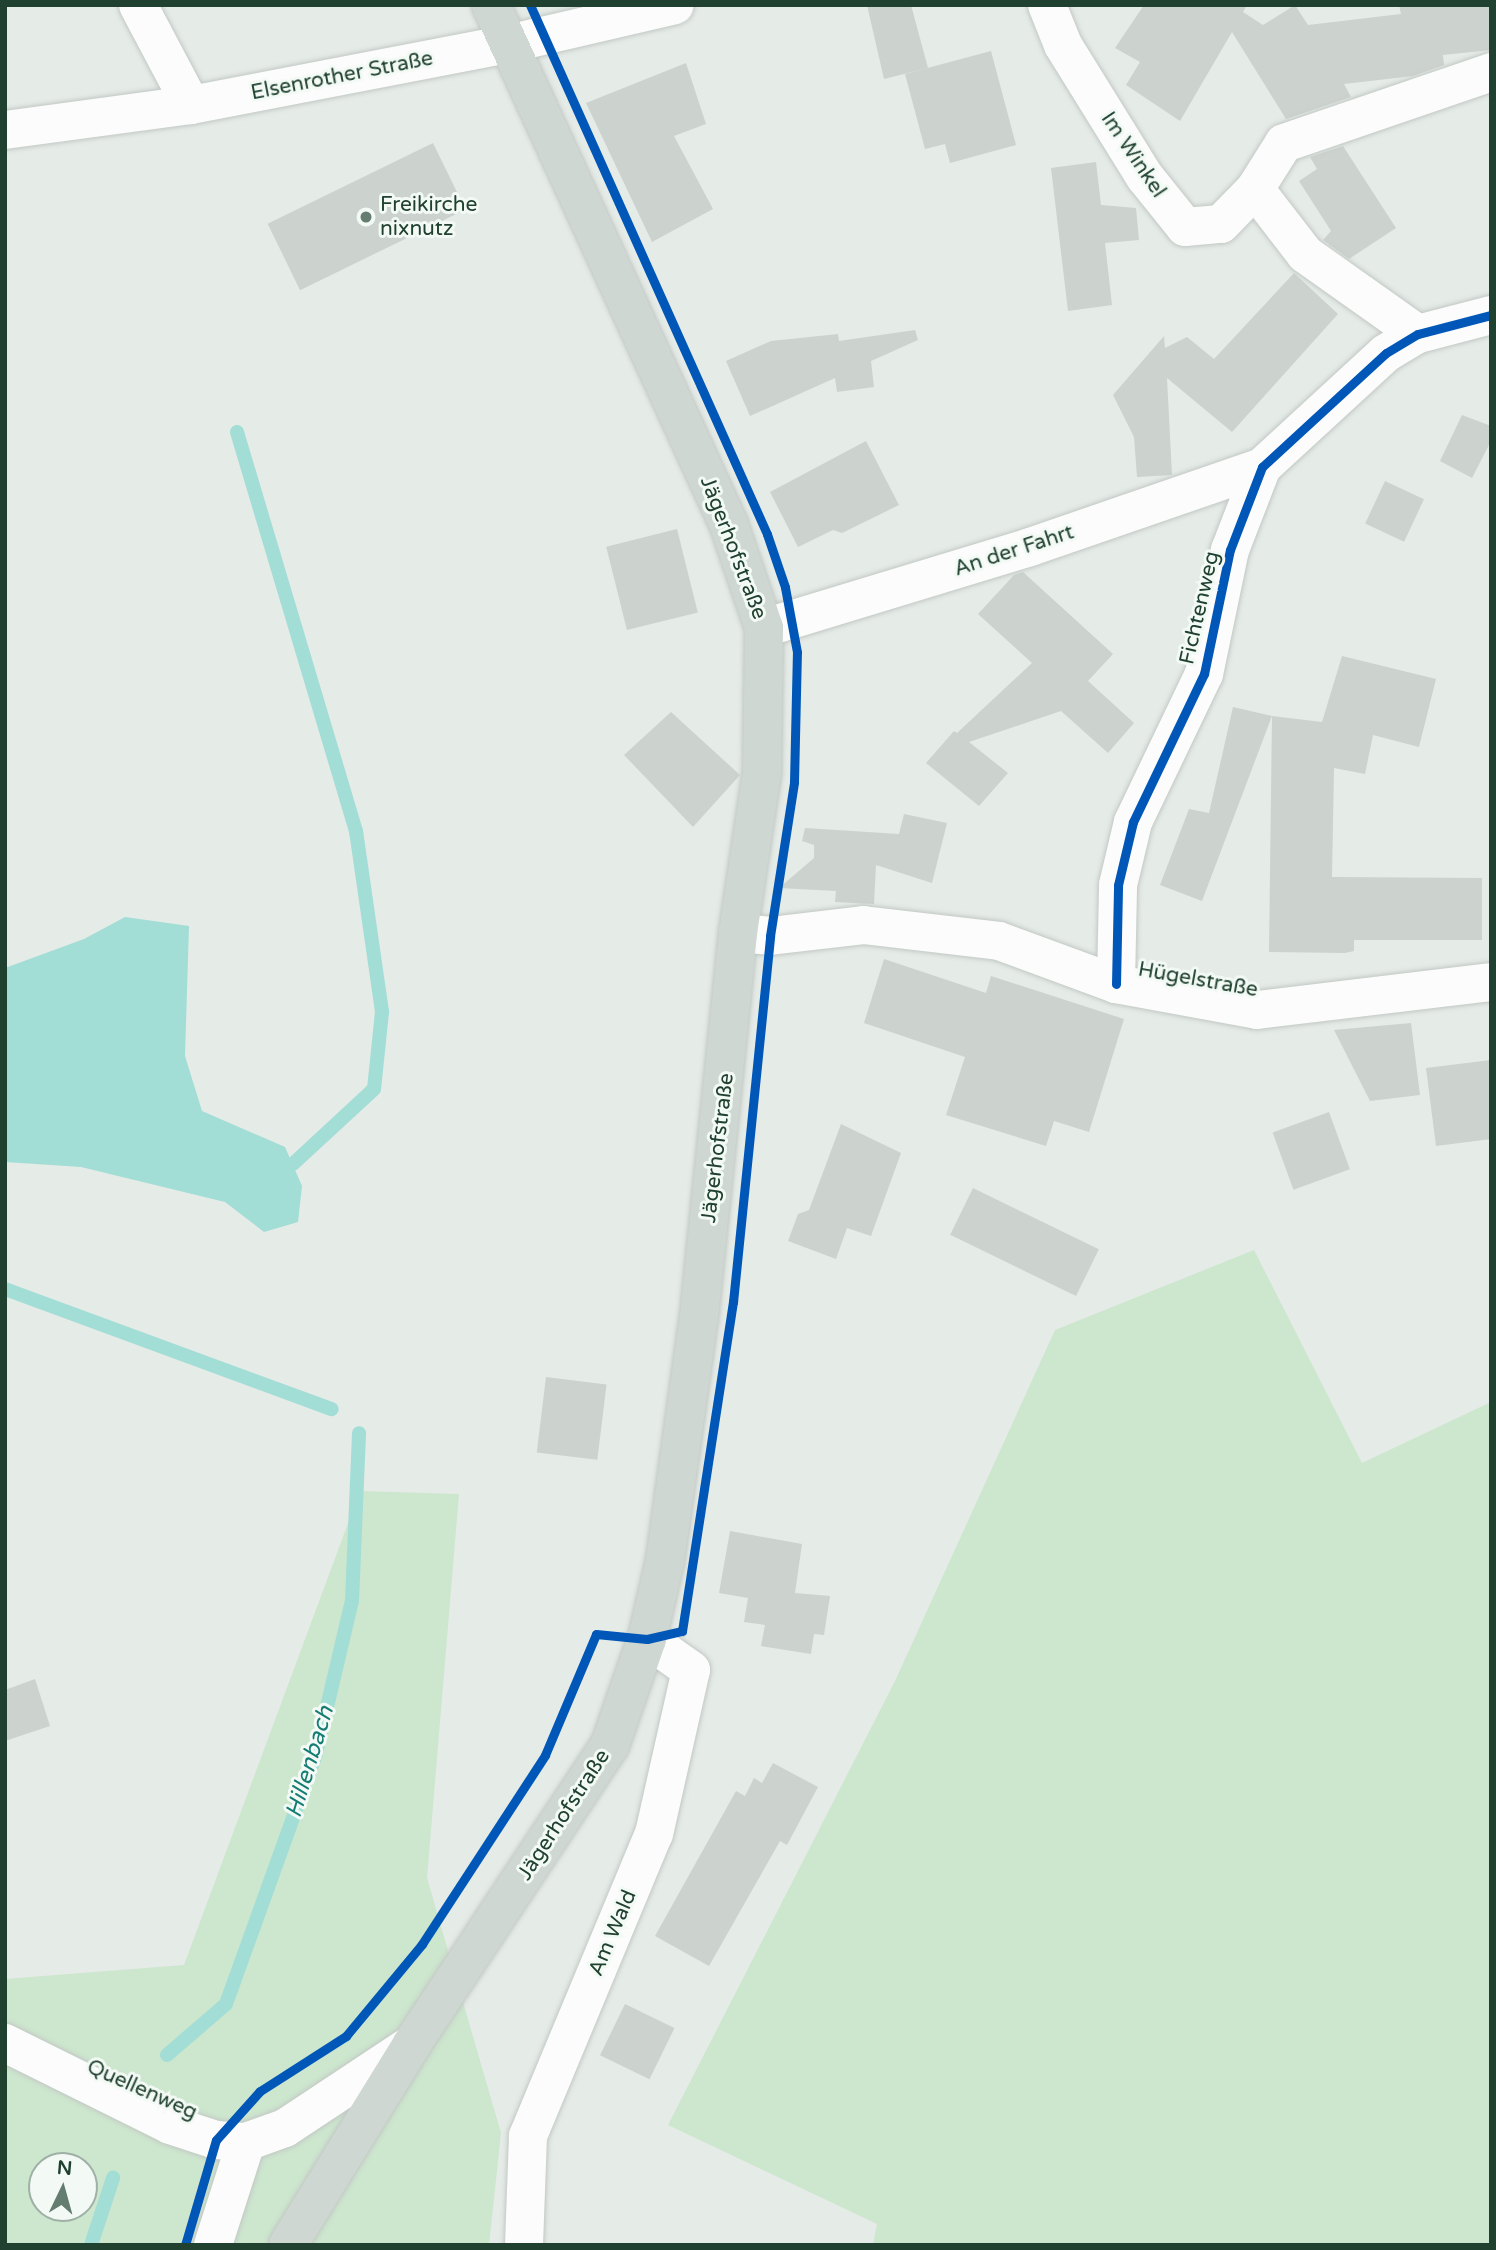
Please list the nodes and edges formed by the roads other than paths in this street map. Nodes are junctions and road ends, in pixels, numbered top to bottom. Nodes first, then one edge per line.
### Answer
1 (138, 5) edge
2 (491, 5) edge
3 (675, 5) edge
4 (1047, 5) edge
5 (508, 44) junction
6 (1491, 72) edge
7 (191, 105) junction
8 (5, 130) edge
9 (1255, 189) junction
10 (1491, 315) edge
11 (1418, 334) junction
12 (1262, 467) junction
13 (764, 628) junction
14 (738, 933) junction
15 (1491, 982) edge
16 (1116, 984) junction
17 (647, 1639) junction
18 (5, 2043) edge
19 (412, 2044) junction
20 (246, 2143) junction
21 (213, 2245) edge
22 (288, 2245) edge
23 (524, 2245) edge

1 - 7 street
2 - 5 main road, Jägerhofstraße
3 - 5 street, Elsenrother Straße
4 - 9 street, Im Winkel
5 - 7 street, Elsenrother Straße
5 - 13 main road, Jägerhofstraße
6 - 9 street, Im Winkel
7 - 8 street, Elsenrother Straße
9 - 11 street
10 - 11 street, Fichtenweg
11 - 12 street, Fichtenweg
12 - 13 street, An der Fahrt
12 - 16 street, Fichtenweg
13 - 14 main road, Jägerhofstraße
14 - 16 street, Hügelstraße
14 - 17 main road, Jägerhofstraße
15 - 16 street, Hügelstraße
17 - 19 main road, Jägerhofstraße
17 - 23 street, Am Wald
18 - 20 street, Quellenweg
19 - 20 street, Quellenweg
19 - 22 main road, Jägerhofstraße
20 - 21 street

